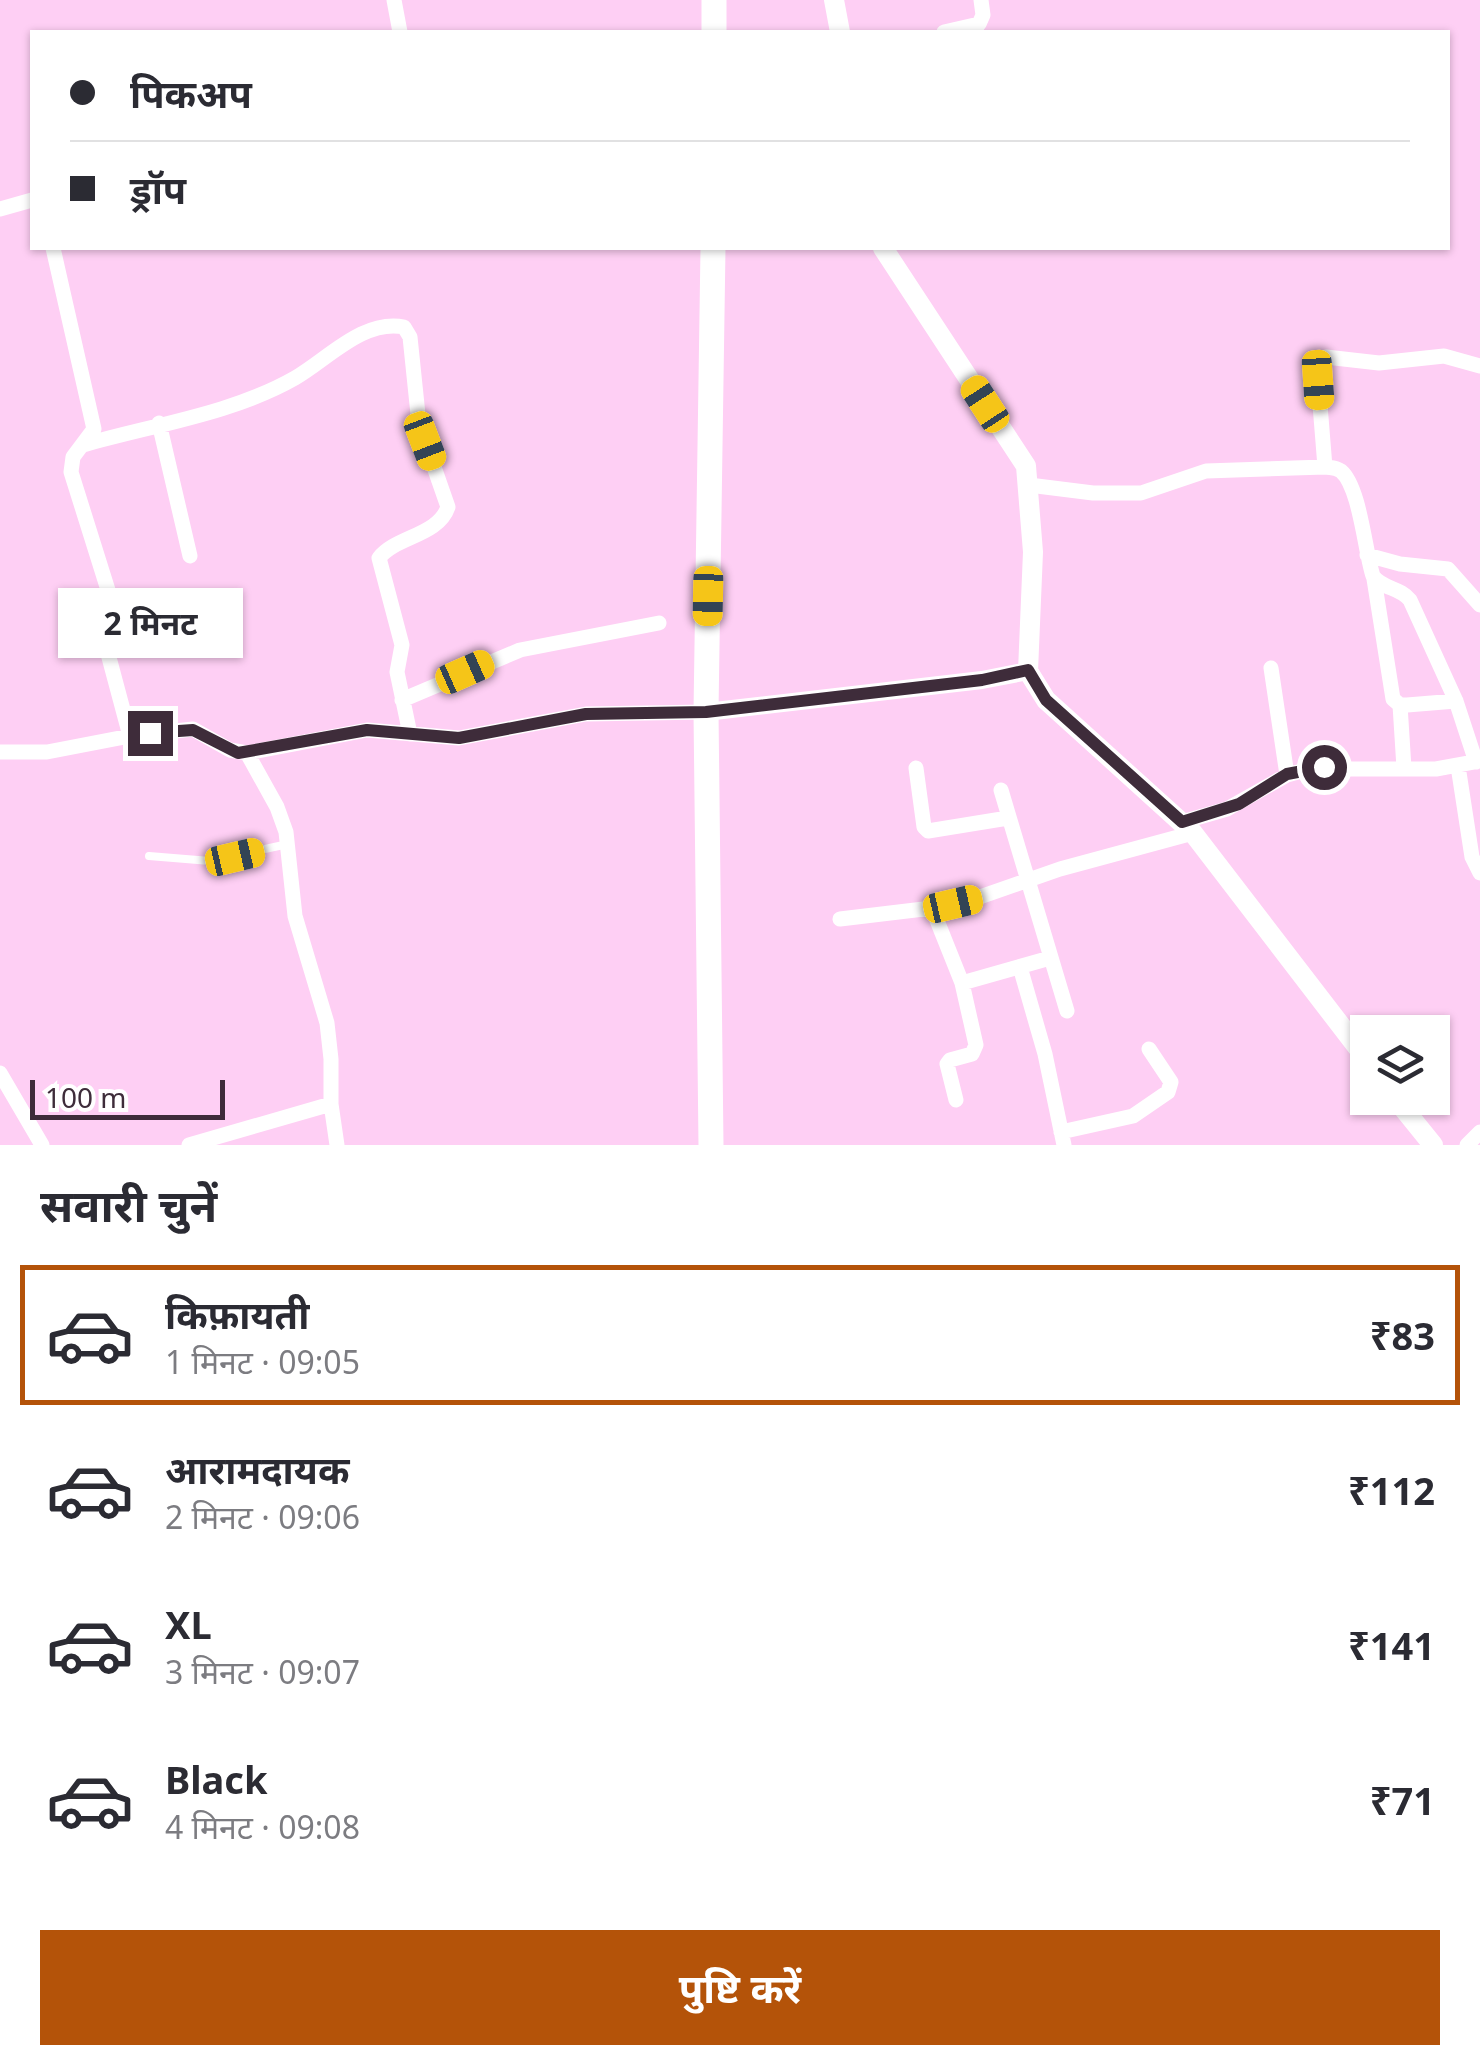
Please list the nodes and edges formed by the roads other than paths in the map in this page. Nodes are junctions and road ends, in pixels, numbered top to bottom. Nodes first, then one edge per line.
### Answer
1 (394, 0) edge
2 (714, 0) edge
3 (834, 0) edge
4 (981, 0) edge
5 (400, 30) edge
6 (714, 30) edge
7 (840, 30) edge
8 (953, 30) edge
9 (30, 200) edge
10 (0, 208) edge
11 (54, 250) edge
12 (713, 250) edge
13 (884, 250) edge
14 (1480, 366) edge
15 (159, 423) junction
16 (83, 446) junction
17 (1325, 467) junction
18 (1028, 480) junction
19 (1367, 555) junction
20 (190, 556) dead end
21 (1374, 579) junction
22 (1480, 605) edge
23 (659, 623) dead end
24 (1271, 668) dead end
25 (1028, 670) junction
26 (402, 700) junction
27 (1456, 701) junction
28 (1400, 705) junction
29 (706, 712) junction
30 (410, 734) junction
31 (130, 736) junction
32 (0, 752) edge
33 (247, 752) junction
34 (1478, 761) edge
35 (1458, 766) junction
36 (916, 768) dead end
37 (1404, 768) junction
38 (1287, 774) junction
39 (1000, 790) dead end
40 (1008, 818) junction
41 (1188, 827) junction
42 (288, 844) junction
43 (149, 856) dead end
44 (1480, 873) edge
45 (1026, 881) junction
46 (932, 908) junction
47 (840, 918) dead end
48 (1050, 958) junction
49 (1020, 966) junction
50 (962, 983) junction
51 (1067, 1011) dead end
52 (1350, 1038) edge
53 (1148, 1048) dead end
54 (0, 1073) edge
55 (956, 1100) dead end
56 (331, 1104) junction
57 (1408, 1115) edge
58 (1480, 1132) edge
59 (1063, 1138) edge
60 (1429, 1144) edge
61 (42, 1145) edge
62 (189, 1145) edge
63 (337, 1145) edge
64 (710, 1145) edge
65 (1467, 1145) edge

1 - 5 street
2 - 6 highway
3 - 7 main road
4 - 8 street
9 - 10 street
11 - 16 street
12 - 29 highway
13 - 18 main road
14 - 17 street
15 - 16 street
15 - 20 street
15 - 26 street
16 - 31 street
17 - 18 street
17 - 19 street
18 - 25 main road
19 - 21 street
19 - 22 street
21 - 27 street
21 - 28 street
23 - 26 street
24 - 38 street
25 - 29 street
25 - 41 main road
26 - 30 street
27 - 28 street
27 - 34 street
28 - 37 street
29 - 30 street
29 - 64 highway
30 - 33 street
31 - 32 street
31 - 33 street
33 - 42 street
34 - 35 street
35 - 37 street
35 - 44 street
36 - 40 street
37 - 38 street
38 - 41 street
39 - 40 street
40 - 45 street
41 - 45 street
41 - 52 main road
42 - 43 lane
42 - 56 street
45 - 46 street
45 - 48 street
46 - 47 street
46 - 50 street
48 - 49 street
48 - 51 street
49 - 50 street
49 - 59 street
50 - 55 street
53 - 59 street
54 - 61 street
56 - 62 street
56 - 63 street
57 - 60 main road
58 - 65 street

